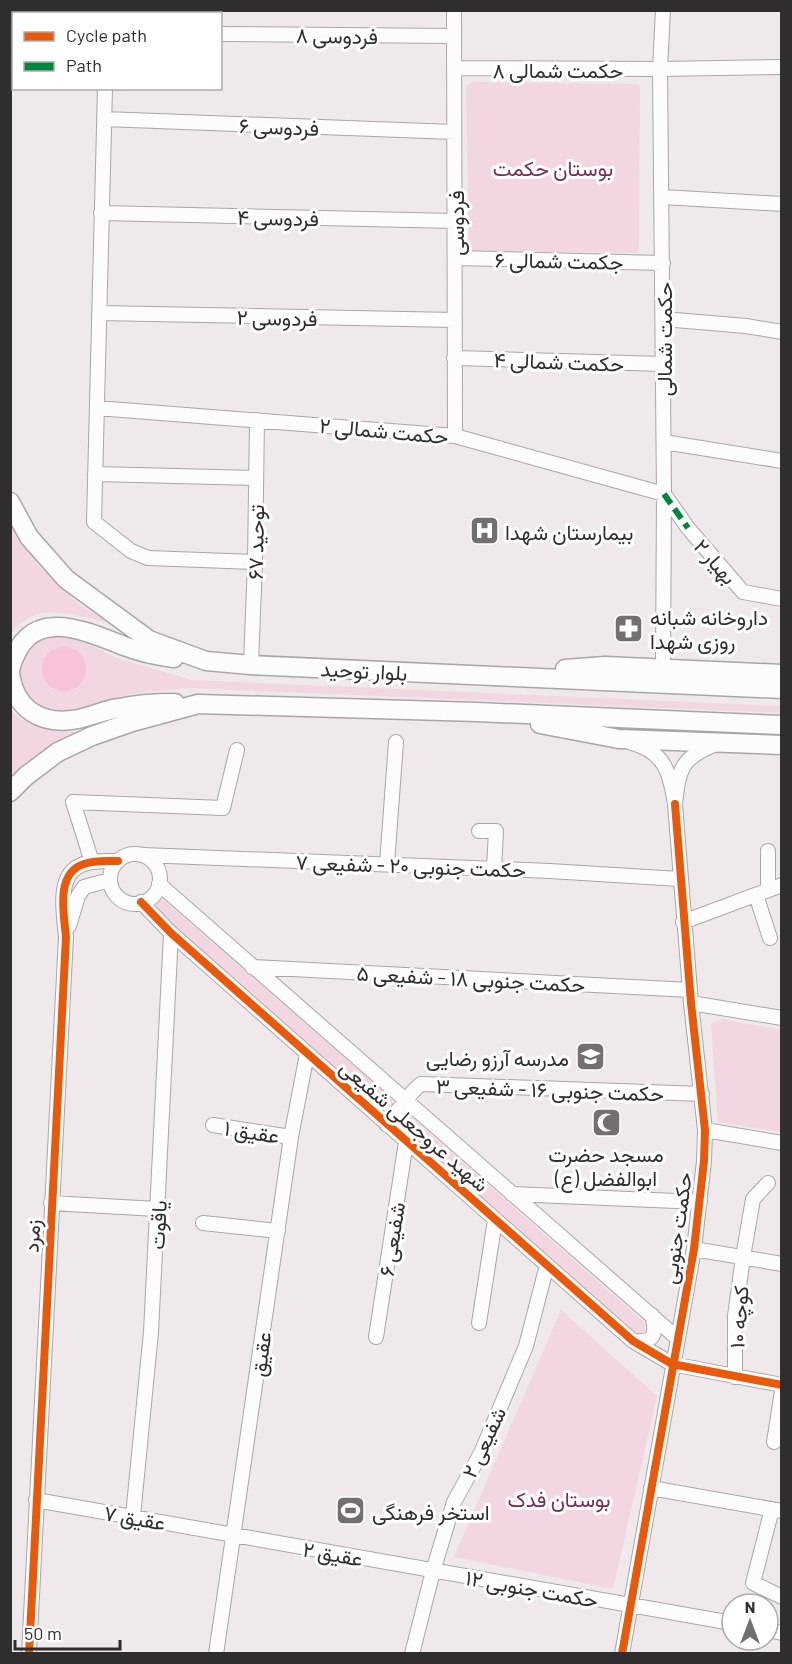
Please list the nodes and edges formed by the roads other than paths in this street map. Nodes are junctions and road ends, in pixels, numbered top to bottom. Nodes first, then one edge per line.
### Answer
1 (454, 10) edge
2 (663, 10) edge
3 (222, 34) edge
4 (454, 36) junction
5 (782, 67) edge
6 (455, 68) junction
7 (660, 69) junction
8 (105, 90) edge
9 (104, 119) junction
10 (454, 132) junction
11 (663, 197) junction
12 (782, 204) edge
13 (101, 213) junction
14 (455, 221) junction
15 (455, 258) junction
16 (663, 262) junction
17 (99, 313) junction
18 (663, 319) junction
19 (455, 320) junction
20 (782, 332) edge
21 (454, 358) junction
22 (663, 363) junction
23 (97, 408) junction
24 (257, 420) junction
25 (455, 436) junction
26 (664, 442) junction
27 (782, 461) edge
28 (95, 474) junction
29 (256, 478) junction
30 (664, 494) junction
31 (10, 502) edge
32 (255, 562) junction
33 (782, 599) edge
34 (206, 661) junction
35 (251, 665) junction
36 (663, 668) junction
37 (10, 672) edge
38 (782, 674) edge
39 (483, 675) junction
40 (782, 688) edge
41 (198, 704) junction
42 (477, 712) junction
43 (782, 725) edge
44 (619, 739) junction
45 (396, 742) dead end
46 (717, 743) junction
47 (782, 746) edge
48 (237, 750) dead end
49 (10, 792) edge
50 (675, 804) junction
51 (479, 831) dead end
52 (768, 851) dead end
53 (143, 855) junction
54 (118, 861) junction
55 (92, 862) junction
56 (387, 864) junction
57 (494, 868) junction
58 (679, 879) junction
59 (110, 880) junction
60 (159, 884) junction
61 (782, 885) edge
62 (762, 893) junction
63 (141, 903) junction
64 (683, 922) junction
65 (171, 933) junction
66 (66, 937) junction
67 (770, 938) dead end
68 (252, 967) junction
69 (690, 997) junction
70 (782, 1018) edge
71 (307, 1054) junction
72 (702, 1094) junction
73 (406, 1101) junction
74 (213, 1125) dead end
75 (387, 1125) junction
76 (705, 1130) junction
77 (291, 1137) junction
78 (406, 1142) junction
79 (782, 1143) edge
80 (768, 1183) dead end
81 (512, 1194) junction
82 (700, 1202) junction
83 (51, 1203) junction
84 (158, 1209) junction
85 (495, 1220) junction
86 (203, 1223) dead end
87 (278, 1231) junction
88 (694, 1248) junction
89 (743, 1257) junction
90 (782, 1264) edge
91 (547, 1265) junction
92 (652, 1316) junction
93 (479, 1323) dead end
94 (376, 1337) dead end
95 (677, 1338) junction
96 (633, 1341) junction
97 (672, 1364) junction
98 (735, 1377) junction
99 (782, 1385) edge
100 (782, 1391) edge
101 (774, 1442) dead end
102 (651, 1488) junction
103 (36, 1500) junction
104 (777, 1510) edge
105 (133, 1516) junction
106 (233, 1534) junction
107 (433, 1571) junction
108 (782, 1597) edge
109 (632, 1605) junction
110 (720, 1621) edge
111 (29, 1653) edge
112 (216, 1653) edge
113 (412, 1653) edge
114 (622, 1653) edge

1 - 4 street, فردوسی
2 - 7 street, حکمت شمالی
3 - 4 street, فردوسی ۸
4 - 6 street, فردوسی
5 - 7 street, حکمت شمالی ۸
6 - 7 street, حکمت شمالی ۸
6 - 10 street, فردوسی
7 - 11 street, حکمت شمالی
8 - 9 street
9 - 10 street, فردوسی ۶
9 - 13 street
10 - 14 street, فردوسی
11 - 12 street
11 - 16 street, حکمت شمالی
13 - 14 street, فردوسی ۴
13 - 17 street
14 - 15 street, فردوسی
15 - 16 street, جکمت شمالی ۶
15 - 19 street, فردوسی
16 - 18 street, حکمت شمالی
17 - 19 street, فردوسی ۲
17 - 23 street
18 - 20 street
18 - 22 street, حکمت شمالی
19 - 21 street, فردوسی
21 - 22 street, حکمت شمالی ۴
21 - 25 street, فردوسی
22 - 26 street, حکمت شمالی
23 - 24 street, حکمت شمالی ۲
23 - 28 street
24 - 25 street, حکمت شمالی ۲
24 - 29 street, توحید ۶۷
25 - 30 street, حکمت شمالی ۲
26 - 27 street
26 - 30 street, حکمت شمالی
28 - 29 street
28 - 32 street
29 - 32 street, توحید ۶۷
30 - 33 street, بهیار ۲
30 - 36 street, حکمت شمالی
31 - 34 main road, بلوار توحید
32 - 35 street, توحید ۶۷
34 - 35 main road, بلوار توحید
34 - 37 main road
35 - 39 main road, بلوار توحید
36 - 38 main road
36 - 39 main road
37 - 41 main road
39 - 40 main road, بلوار توحید
41 - 42 main road, بلوار توحید
41 - 49 main road, بلوار توحید
42 - 43 main road, بلوار توحید
42 - 44 main road
44 - 46 main road
44 - 50 street
45 - 56 street
46 - 47 main road
46 - 50 street
48 - 55 street
50 - 58 street, حکمت جنوبی
51 - 57 street
52 - 62 street
53 - 54 street
53 - 56 street, حکمت جنوبی ۲۰ - شفیعی ۷
53 - 60 street
54 - 55 street
54 - 59 street
55 - 66 street, زمرد
56 - 57 street, حکمت جنوبی ۲۰ - شفیعی ۷
57 - 58 street, حکمت جنوبی ۲۰ - شفیعی ۷
58 - 64 street, حکمت جنوبی
59 - 63 street
59 - 66 street, زمرد
60 - 63 street
60 - 68 street, شهید عروجعلی شفیعی
61 - 62 street
62 - 64 street
62 - 67 street
63 - 65 street, شهید عروجعلی شفیعی
64 - 69 street, حکمت جنوبی
65 - 71 street, شهید عروجعلی شفیعی
65 - 84 street, یاقوت
66 - 83 street, زمرد
68 - 69 street, حکمت جنوبی ۱۸ - شفیعی ۵
68 - 73 street, شهید عروجعلی شفیعی
69 - 70 street, حکمت جنوبی ۱۸ - شفیعی ۵
69 - 72 street, حکمت جنوبی
71 - 75 street, شهید عروجعلی شفیعی
71 - 77 street, عقیق
72 - 73 street, حکمت جنوبی ۱۶ - شفیعی ۳
72 - 76 street, حکمت جنوبی
73 - 75 street, حکمت جنوبی ۱۶ - شفیعی ۳
73 - 81 street, شهید عروجعلی شفیعی
74 - 77 street, عقیق ۱
75 - 78 street, شهید عروجعلی شفیعی
76 - 79 street
76 - 82 street, حکمت جنوبی
77 - 87 street, عقیق
78 - 85 street, شهید عروجعلی شفیعی
78 - 94 street, شفیعی ۶
80 - 89 street, کوچه ۱۰
81 - 82 street
81 - 92 street, شهید عروجعلی شفیعی
82 - 88 street, حکمت جنوبی
83 - 84 street
83 - 103 street, زمرد
84 - 105 street, یاقوت
85 - 91 street, شهید عروجعلی شفیعی
85 - 93 street
86 - 87 street
87 - 106 street, عقیق
88 - 89 street
88 - 95 street, حکمت جنوبی
89 - 90 street
89 - 98 street, کوچه ۱۰
91 - 96 street, شهید عروجعلی شفیعی
91 - 107 street, شفیعی ۲
92 - 95 street, شهید عروجعلی شفیعی
92 - 96 street
95 - 97 street, حکمت جنوبی
96 - 97 street, شهید عروجعلی شفیعی
97 - 98 street, شهید عروجعلی شفیعی
97 - 102 street, حکمت جنوبی
98 - 99 street, شهید عروجعلی شفیعی
100 - 101 street
102 - 104 street
102 - 109 street, حکمت جنوبی
103 - 105 street, عقیق ۷
103 - 111 street, زمرد
104 - 108 street
105 - 106 street, عقیق ۷
106 - 107 street, عقیق ۲
106 - 112 street, عقیق
107 - 109 street, حکمت جنوبی ۱۲
107 - 113 street, شفیعی ۲
109 - 110 street, حکمت جنوبی ۱۲
109 - 114 street, حکمت جنوبی

